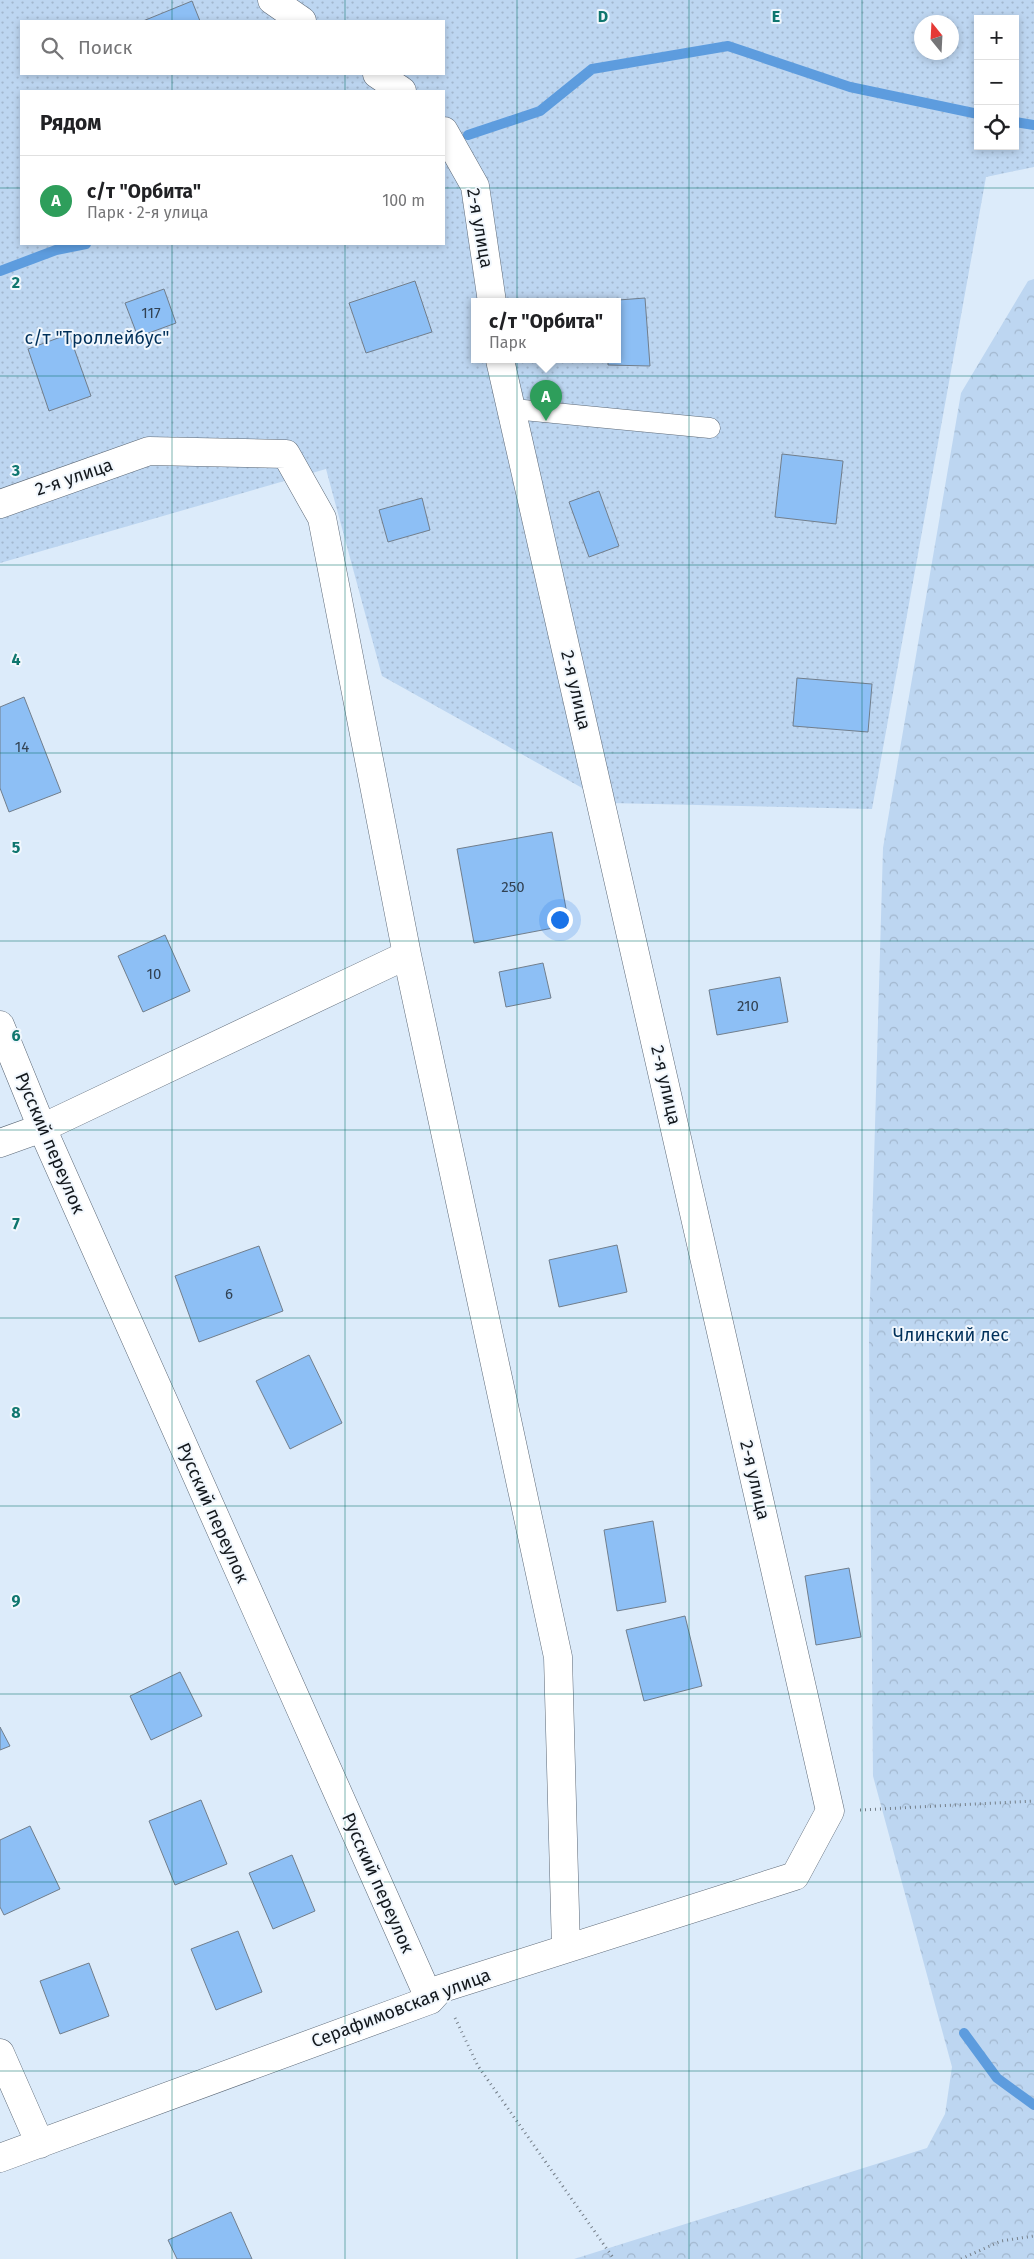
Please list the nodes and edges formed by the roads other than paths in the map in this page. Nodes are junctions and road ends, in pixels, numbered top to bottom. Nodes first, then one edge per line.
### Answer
1 (272, 0) edge
2 (301, 20) edge
3 (378, 75) edge
4 (401, 90) edge
5 (445, 134) edge
6 (491, 298) edge
7 (500, 363) edge
8 (513, 409) junction
9 (710, 428) dead end
10 (0, 504) edge
11 (407, 955) junction
12 (0, 1025) edge
13 (42, 1128) junction
14 (0, 1143) edge
15 (830, 1811) joint
16 (566, 1948) junction
17 (435, 1994) junction
18 (0, 2053) edge
19 (40, 2144) junction
20 (0, 2158) edge

1 - 2 street
3 - 4 street
5 - 6 street, 2-я улица
7 - 8 street, 2-я улица
8 - 9 lane
8 - 15 street, 2-я улица
10 - 11 street, 2-я улица
11 - 13 street
11 - 16 street
12 - 13 street, Русский переулок
13 - 14 street
13 - 17 street, Русский переулок
15 - 16 street, Серафимовская улица
16 - 17 street, Серафимовская улица
17 - 19 street, Серафимовская улица
18 - 19 street
19 - 20 street, Серафимовская улица

